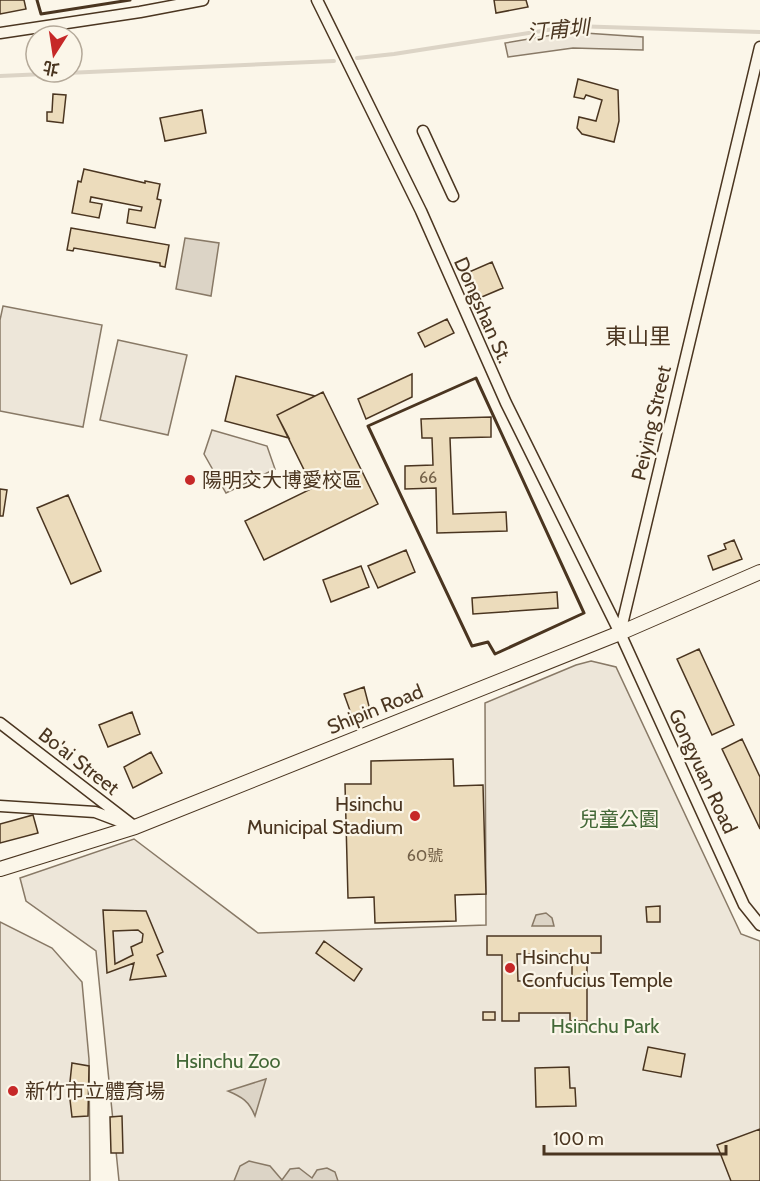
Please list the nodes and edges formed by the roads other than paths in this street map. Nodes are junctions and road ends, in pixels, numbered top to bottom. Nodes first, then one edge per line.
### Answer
1 (203, 0) edge
2 (317, 0) edge
3 (0, 33) edge
4 (760, 47) edge
5 (423, 131) dead end
6 (453, 196) dead end
7 (760, 572) edge
8 (620, 633) junction
9 (0, 723) edge
10 (0, 806) edge
11 (135, 827) junction
12 (0, 869) edge
13 (758, 923) edge

1 - 3 street
2 - 8 street, Dongshan St.
4 - 8 street, Peiying Street
5 - 6 street
7 - 8 street, Shipin Road
8 - 11 street, Shipin Road
8 - 13 street, Gongyuan Road
9 - 11 street, Bo'ai Street
10 - 11 street
11 - 12 street, Shipin Road

